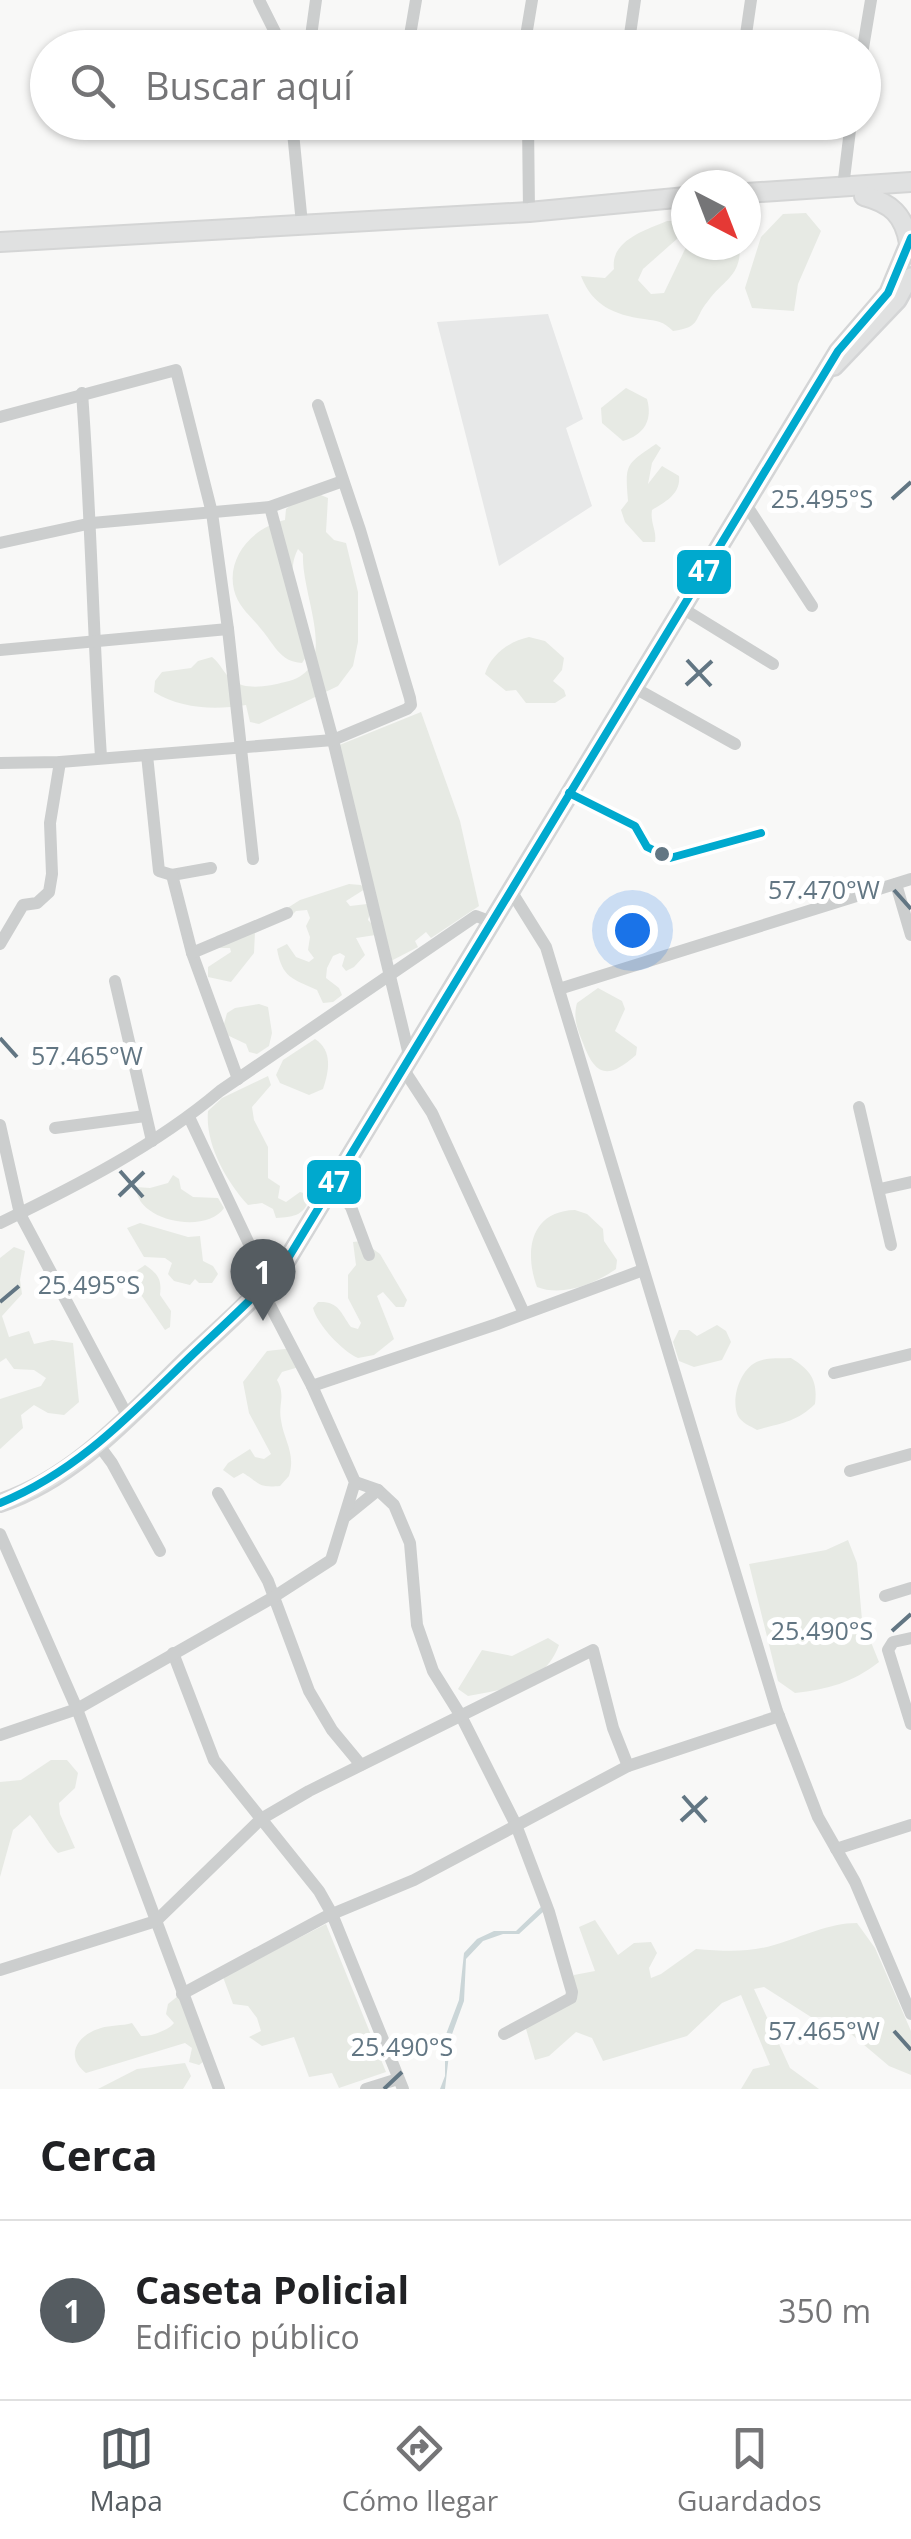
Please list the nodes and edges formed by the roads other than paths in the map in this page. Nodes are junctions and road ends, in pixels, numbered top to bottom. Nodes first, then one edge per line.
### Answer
1 (259, 0) edge
2 (316, 0) edge
3 (416, 0) edge
4 (532, 0) edge
5 (635, 0) edge
6 (751, 0) edge
7 (871, 0) edge
8 (274, 30) edge
9 (312, 30) edge
10 (412, 30) edge
11 (527, 30) edge
12 (631, 30) edge
13 (747, 30) edge
14 (866, 30) edge
15 (294, 140) edge
16 (528, 140) edge
17 (849, 140) edge
18 (909, 183) edge
19 (843, 187) junction
20 (761, 192) edge
21 (864, 196) junction
22 (671, 202) edge
23 (761, 202) edge
24 (529, 212) junction
25 (302, 224) junction
26 (910, 240) edge
27 (0, 242) edge
28 (911, 276) edge
29 (824, 376) junction
30 (82, 393) junction
31 (318, 405) dead end
32 (0, 417) edge
33 (343, 481) junction
34 (745, 503) junction
35 (270, 507) junction
36 (212, 513) junction
37 (92, 524) junction
38 (0, 542) edge
39 (812, 606) dead end
40 (682, 608) junction
41 (228, 630) junction
42 (93, 643) junction
43 (0, 650) edge
44 (773, 664) dead end
45 (633, 686) junction
46 (333, 740) junction
47 (734, 744) dead end
48 (241, 746) junction
49 (147, 754) junction
50 (101, 757) junction
51 (60, 762) junction
52 (0, 763) edge
53 (252, 859) dead end
54 (211, 868) dead end
55 (172, 875) junction
56 (911, 879) edge
57 (896, 884) junction
58 (511, 891) junction
59 (287, 913) dead end
60 (492, 922) junction
61 (911, 934) edge
62 (0, 944) edge
63 (192, 953) junction
64 (390, 975) junction
65 (115, 981) dead end
66 (559, 989) junction
67 (407, 1064) junction
68 (238, 1078) junction
69 (859, 1107) dead end
70 (145, 1116) junction
71 (189, 1117) junction
72 (0, 1125) edge
73 (55, 1128) dead end
74 (152, 1141) junction
75 (911, 1182) edge
76 (335, 1184) junction
77 (880, 1189) junction
78 (20, 1214) junction
79 (0, 1223) edge
80 (891, 1246) dead end
81 (369, 1255) dead end
82 (642, 1270) junction
83 (265, 1287) junction
84 (524, 1311) junction
85 (911, 1354) edge
86 (834, 1373) dead end
87 (312, 1386) junction
88 (128, 1416) junction
89 (98, 1444) junction
90 (911, 1454) edge
91 (850, 1471) dead end
92 (355, 1482) junction
93 (378, 1490) junction
94 (218, 1493) dead end
95 (0, 1504) edge
96 (344, 1518) junction
97 (0, 1534) edge
98 (160, 1551) dead end
99 (911, 1588) edge
100 (885, 1596) dead end
101 (272, 1598) junction
102 (911, 1638) edge
103 (173, 1653) junction
104 (77, 1709) junction
105 (461, 1716) junction
106 (779, 1716) junction
107 (911, 1724) edge
108 (0, 1735) edge
109 (361, 1765) junction
110 (628, 1766) junction
111 (261, 1819) junction
112 (516, 1825) junction
113 (911, 1825) edge
114 (836, 1850) junction
115 (332, 1914) junction
116 (156, 1921) junction
117 (0, 1970) edge
118 (182, 1994) junction
119 (911, 2014) edge
120 (504, 2034) dead end
121 (400, 2084) edge
122 (219, 2089) edge
123 (366, 2089) edge

1 - 8 street
2 - 9 street
3 - 10 street
4 - 11 street
5 - 12 street
6 - 13 street
7 - 14 street
15 - 25 street
16 - 24 street
17 - 19 street
18 - 19 highway
18 - 21 highway
19 - 20 highway
21 - 23 highway
21 - 26 highway
22 - 24 highway
24 - 25 highway
25 - 27 highway
26 - 29 main road
28 - 29 main road
29 - 34 main road
30 - 32 street
30 - 36 street
30 - 37 street
31 - 33 street
33 - 35 street
33 - 46 street
34 - 39 street
34 - 40 main road
35 - 36 street
35 - 46 street
36 - 37 street
36 - 41 street
37 - 38 street
37 - 42 street
40 - 44 street
40 - 45 main road
41 - 42 street
41 - 48 street
42 - 43 street
42 - 50 street
45 - 47 street
45 - 58 main road
46 - 48 street
46 - 64 street
48 - 49 street
48 - 53 street
49 - 50 street
49 - 55 street
50 - 51 street
51 - 52 street
51 - 62 street
54 - 55 street
55 - 63 street
56 - 57 street
57 - 61 street
57 - 66 street
58 - 60 main road
58 - 66 street
59 - 63 street
60 - 64 street
60 - 67 main road
63 - 68 street
64 - 67 street
64 - 68 street
65 - 70 street
66 - 82 street
67 - 76 main road
67 - 84 street
68 - 71 street
69 - 77 street
70 - 73 street
70 - 74 street
71 - 74 street
71 - 83 street
72 - 78 street
74 - 78 street
75 - 77 street
76 - 81 street
76 - 83 main road
77 - 80 street
78 - 79 street
78 - 88 street
82 - 84 street
82 - 106 street
83 - 87 street
83 - 88 main road
84 - 87 street
85 - 86 street
87 - 92 street
88 - 89 main road
89 - 95 main road
89 - 98 street
90 - 91 street
92 - 93 street
92 - 96 street
93 - 96 street
93 - 105 street
94 - 101 street
96 - 101 street
97 - 104 street
99 - 100 street
101 - 103 street
101 - 109 street
102 - 107 street
103 - 104 street
103 - 111 street
104 - 108 street
104 - 116 street
105 - 109 street
105 - 110 street
105 - 112 street
106 - 110 street
106 - 114 street
109 - 111 street
110 - 112 street
111 - 115 street
111 - 116 street
112 - 115 street
112 - 120 street
113 - 114 street
114 - 119 street
115 - 118 street
115 - 121 street
116 - 117 street
116 - 118 street
118 - 122 street
121 - 123 street

